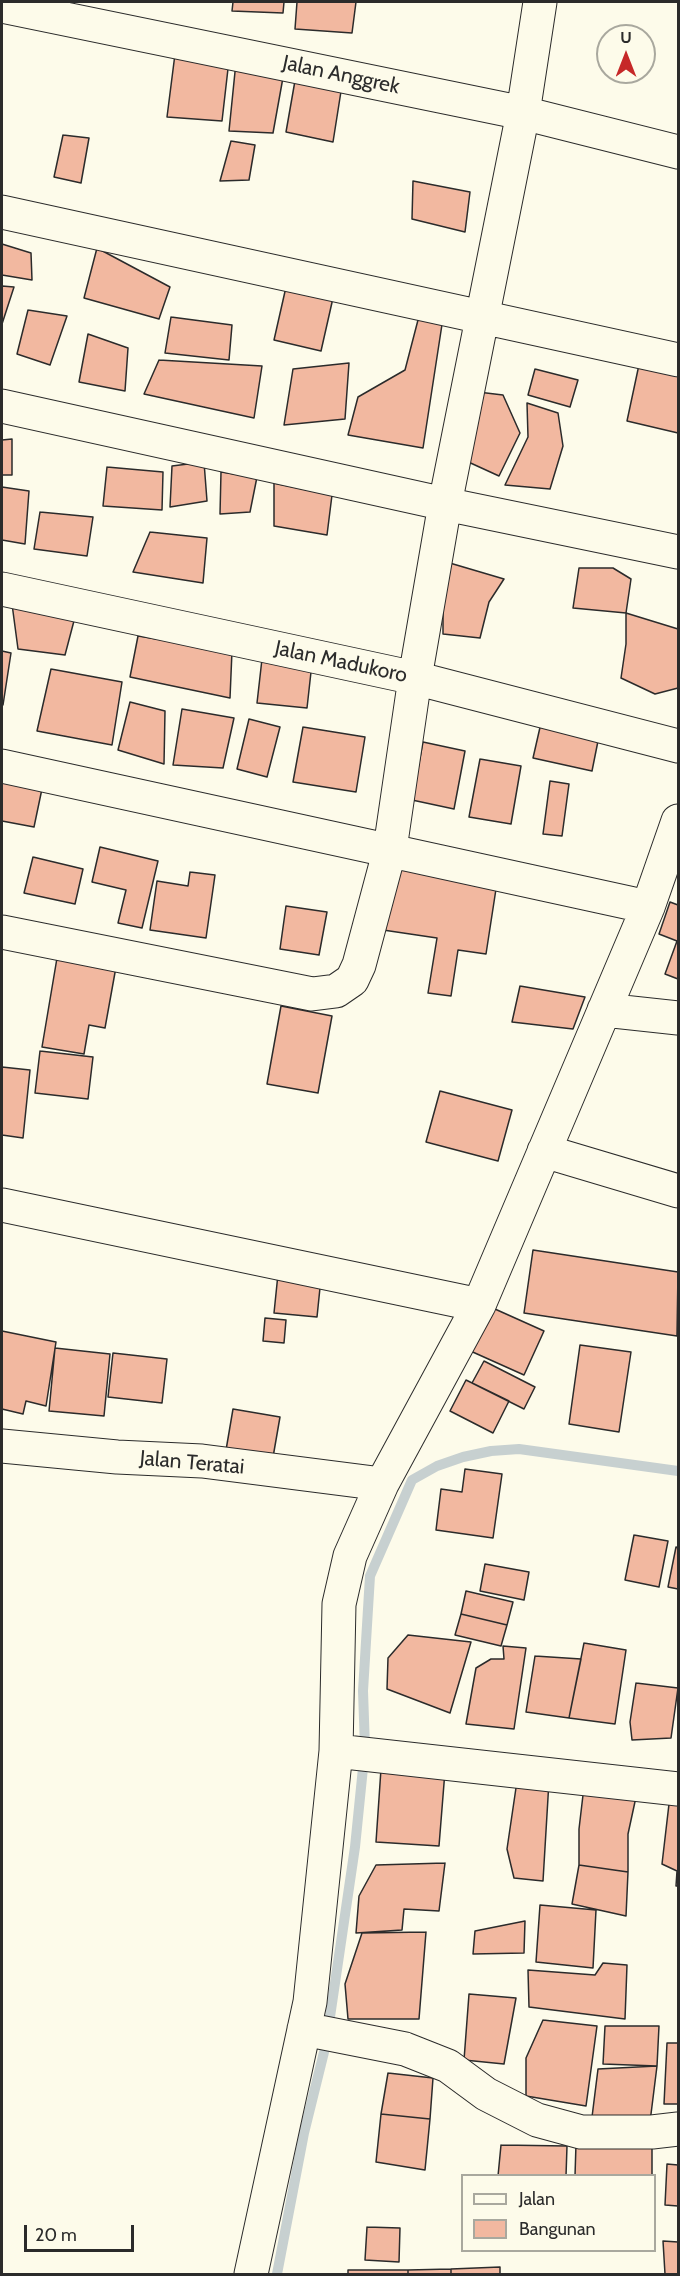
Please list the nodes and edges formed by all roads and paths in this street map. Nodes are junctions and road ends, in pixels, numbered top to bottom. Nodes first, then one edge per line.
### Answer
1 (540, 2) edge
2 (2, 6) edge
3 (523, 113) junction
4 (678, 152) edge
5 (2, 212) edge
6 (482, 317) junction
7 (678, 360) edge
8 (2, 406) edge
9 (445, 504) junction
10 (678, 552) edge
11 (2, 589) edge
12 (415, 678) junction
13 (678, 746) edge
14 (2, 766) edge
15 (678, 821) edge
16 (390, 849) junction
17 (648, 907) junction
18 (2, 932) edge
19 (604, 1010) junction
20 (678, 1018) edge
21 (544, 1151) junction
22 (678, 1191) edge
23 (2, 1204) edge
24 (479, 1305) junction
25 (2, 1446) edge
26 (382, 1484) junction
27 (342, 1752) junction
28 (678, 1789) edge
29 (320, 2032) junction
30 (678, 2129) edge
31 (251, 2274) edge

1 - 3 street
2 - 3 street, Jalan Anggrek
3 - 4 street, Jalan Anggrek
3 - 6 street
5 - 6 street
6 - 7 street
6 - 9 street
8 - 9 street
9 - 10 street
9 - 12 street
11 - 12 street, Jalan Madukoro
12 - 13 street, Jalan Madukoro
12 - 16 street
14 - 16 street
15 - 17 street
16 - 17 street
16 - 18 street
17 - 19 street
19 - 20 street
19 - 21 street
21 - 22 street
21 - 24 street
23 - 24 street
24 - 26 street
25 - 26 street, Jalan Teratai
26 - 27 street
27 - 28 street
27 - 29 street
29 - 30 street
29 - 31 street

